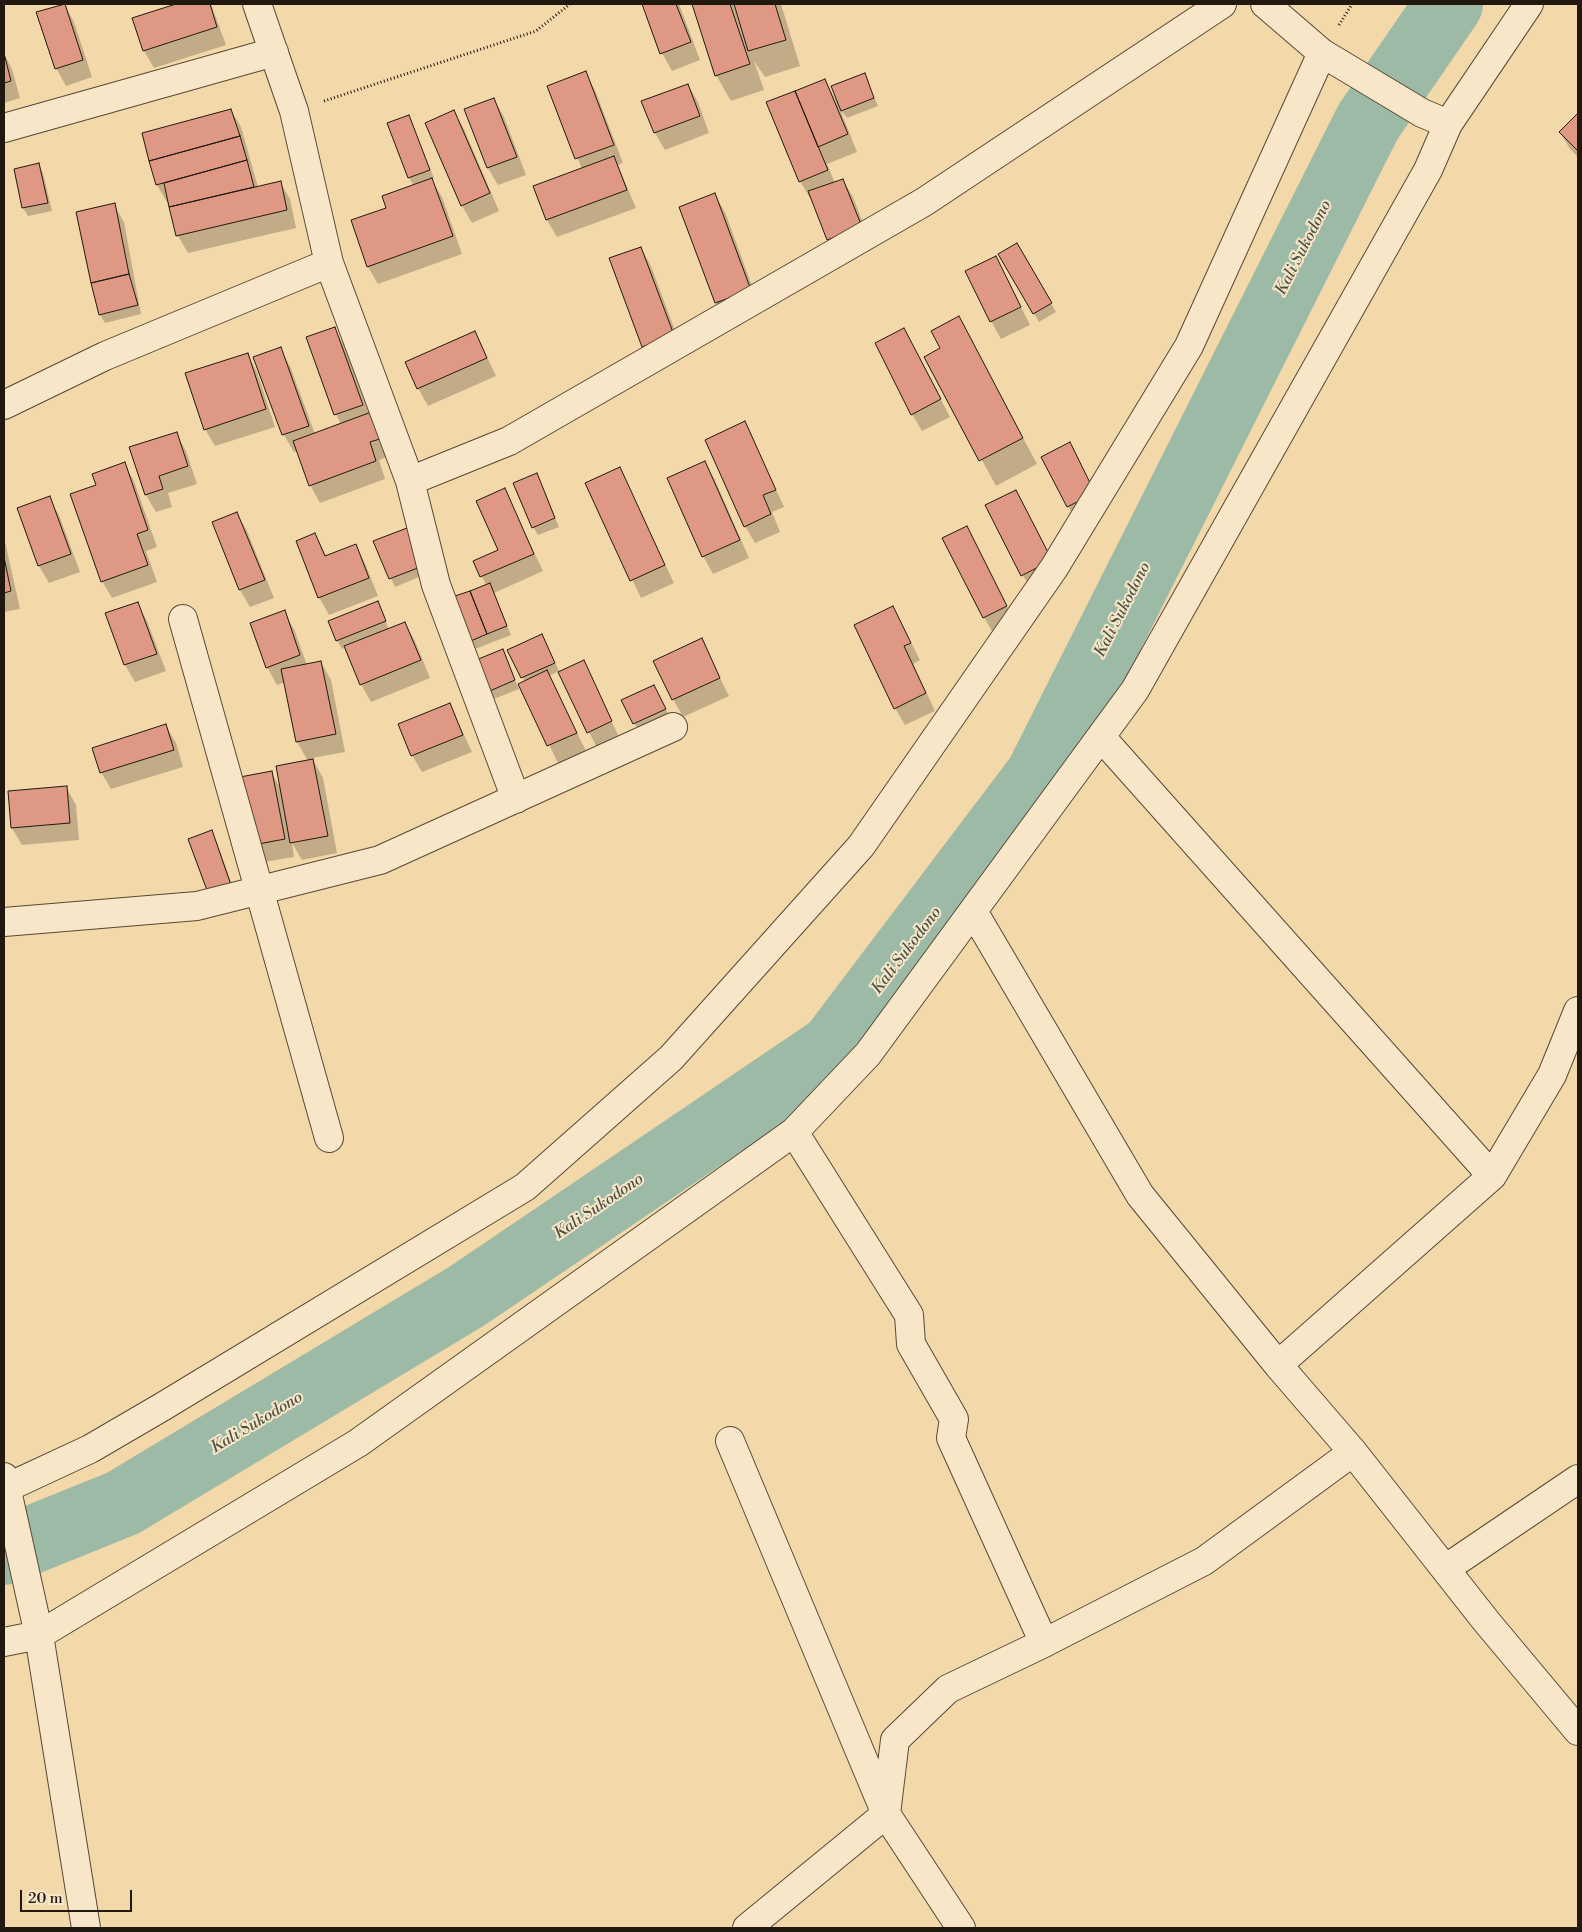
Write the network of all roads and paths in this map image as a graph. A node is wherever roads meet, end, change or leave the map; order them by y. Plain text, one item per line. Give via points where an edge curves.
1 (257, 4) edge
2 (570, 4) edge
3 (1222, 4) edge
4 (1265, 4) edge
5 (1529, 4) edge
6 (274, 52) junction
7 (1329, 57) junction
8 (294, 111) junction
9 (1448, 124) junction
10 (4, 128) edge
11 (329, 264) junction
12 (4, 405) edge
13 (410, 481) junction
14 (183, 619) dead end
15 (674, 727) dead end
16 (1100, 737) junction
17 (516, 799) junction
18 (261, 890) junction
19 (973, 911) junction
20 (4, 922) edge
21 (1578, 1011) edge
22 (794, 1132) junction
23 (329, 1138) dead end
24 (1492, 1176) junction
25 (1278, 1365) junction
26 (730, 1441) dead end
27 (1353, 1452) junction
28 (1578, 1479) edge
29 (5, 1489) edge
30 (1445, 1569) junction
31 (39, 1635) junction
32 (4, 1642) edge
33 (1044, 1643) junction
34 (1578, 1731) edge
35 (886, 1814) junction
36 (86, 1928) edge
37 (747, 1928) edge
38 (961, 1928) edge

1 - 6 street
2 - 8 path via 536,31
3 - 13 street via 924,202 509,441
4 - 7 street
5 - 9 street
6 - 8 street
6 - 10 street
7 - 9 street via 1422,113
7 - 29 street via 1189,346 1054,568 861,846 671,1058 525,1187 162,1408 90,1448
8 - 11 street
9 - 16 street via 1428,170 1135,690
11 - 12 street via 104,356
11 - 13 street
13 - 17 street via 436,585
14 - 18 street
15 - 17 street
16 - 19 street
16 - 24 street
17 - 18 street via 380,860
18 - 20 street via 197,906
18 - 23 street
19 - 22 street via 868,1054
19 - 25 street via 1140,1195
21 - 24 street via 1552,1075
22 - 31 street via 358,1443
22 - 33 street via 909,1315 911,1344 954,1419 951,1438
24 - 25 street
25 - 27 street
26 - 35 street
27 - 30 street
27 - 33 street via 1204,1561
28 - 30 street
29 - 31 street
30 - 34 street
31 - 32 street
31 - 36 street
33 - 35 street via 948,1689 895,1740
35 - 37 street
35 - 38 street

